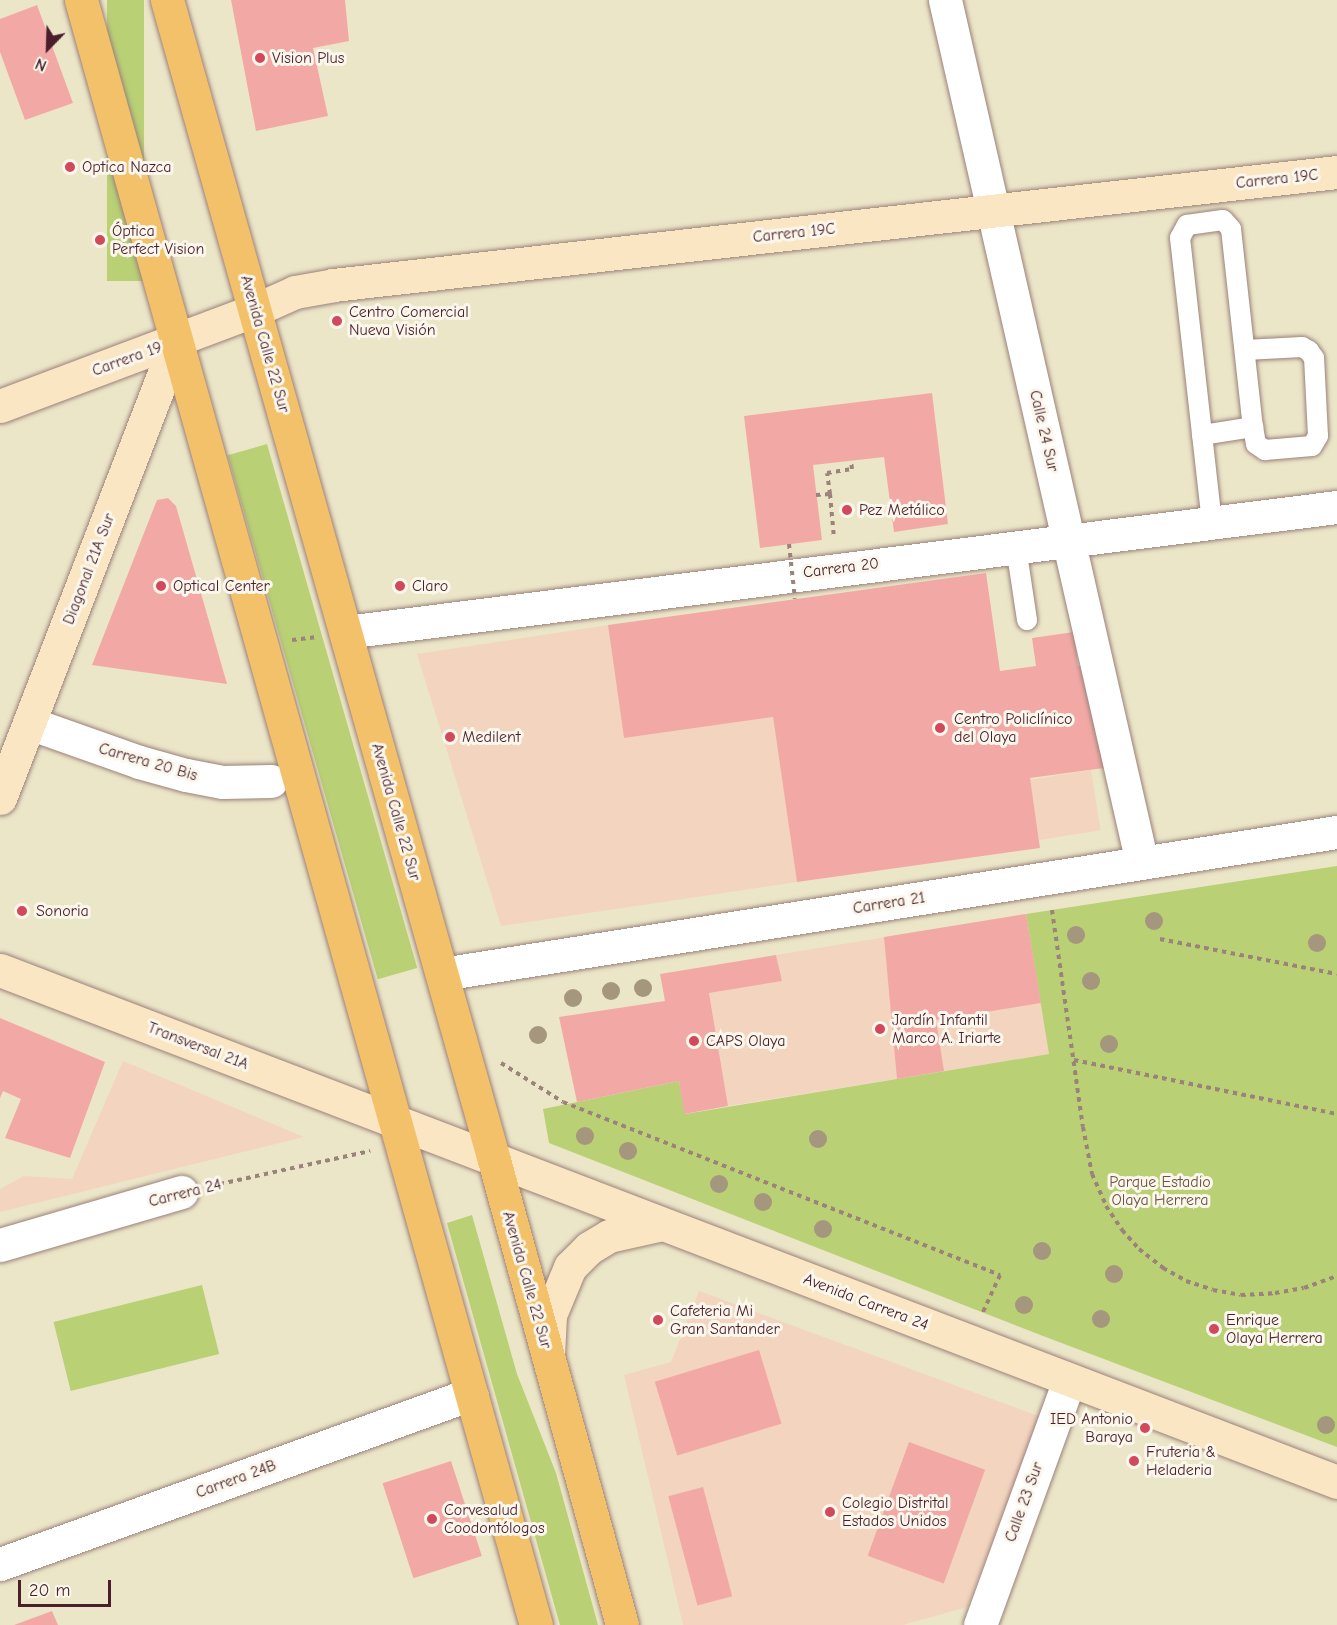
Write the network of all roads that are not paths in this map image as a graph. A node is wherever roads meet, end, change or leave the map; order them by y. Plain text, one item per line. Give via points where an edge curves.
1 (81, 0) edge
2 (167, 0) edge
3 (945, 0) edge
4 (1337, 172) edge
5 (993, 210) junction
6 (255, 310) junction
7 (177, 340) junction
8 (1245, 350) junction
9 (0, 406) edge
10 (1253, 427) junction
11 (1202, 435) junction
12 (1337, 507) edge
13 (1212, 523) junction
14 (1069, 541) junction
15 (1016, 547) junction
16 (1027, 620) dead end
17 (346, 632) junction
18 (29, 723) junction
19 (271, 781) dead end
20 (0, 798) edge
21 (1337, 832) edge
22 (1142, 863) junction
23 (0, 969) edge
24 (442, 974) junction
25 (395, 1123) junction
26 (494, 1160) junction
27 (181, 1192) road end
28 (662, 1224) junction
29 (0, 1245) edge
30 (548, 1355) junction
31 (1069, 1380) junction
32 (471, 1394) junction
33 (1337, 1482) edge
34 (0, 1564) edge
35 (536, 1625) edge
36 (622, 1625) edge
37 (980, 1625) edge

1 - 7 main road
2 - 6 main road, Avenida Calle 22 Sur
3 - 5 street, Calle 24 Sur
4 - 5 main road, Carrera 19C
5 - 6 main road, Carrera 19C via 333,285 295,292
5 - 14 street, Calle 24 Sur
6 - 7 main road, Carrera 19
6 - 17 main road, Avenida Calle 22 Sur
7 - 9 main road, Carrera 19
7 - 18 main road, Diagonal 21A Sur
7 - 25 main road
8 - 10 lane
8 - 10 lane via 1302,347 1314,358 1316,442 1312,446 1265,450 1256,444
8 - 11 lane via 1228,224 1223,220 1187,225 1180,238
10 - 11 lane
11 - 13 lane
12 - 13 street, Carrera 20
13 - 14 street, Carrera 20
14 - 15 street, Carrera 20
14 - 22 street, Calle 24 Sur
15 - 16 lane
15 - 17 street, Carrera 20
17 - 24 main road, Avenida Calle 22 Sur
18 - 19 street, Carrera 20 Bis via 186,775 222,782
18 - 20 main road, Diagonal 21A Sur
21 - 22 street, Carrera 21
22 - 24 street, Carrera 21
23 - 25 main road, Transversal 21A
24 - 26 main road, Avenida Calle 22 Sur
25 - 26 main road, Avenida Carrera 24
25 - 32 main road
26 - 28 main road, Avenida Carrera 24
26 - 30 main road, Avenida Calle 22 Sur
27 - 29 street, Carrera 24
28 - 30 main road via 609,1236 589,1248 570,1267 550,1315
28 - 31 main road, Avenida Carrera 24
30 - 36 main road, Avenida Calle 22 Sur
31 - 33 main road, Avenida Carrera 24
31 - 37 street, Calle 23 Sur
32 - 34 street, Carrera 24B
32 - 35 main road

